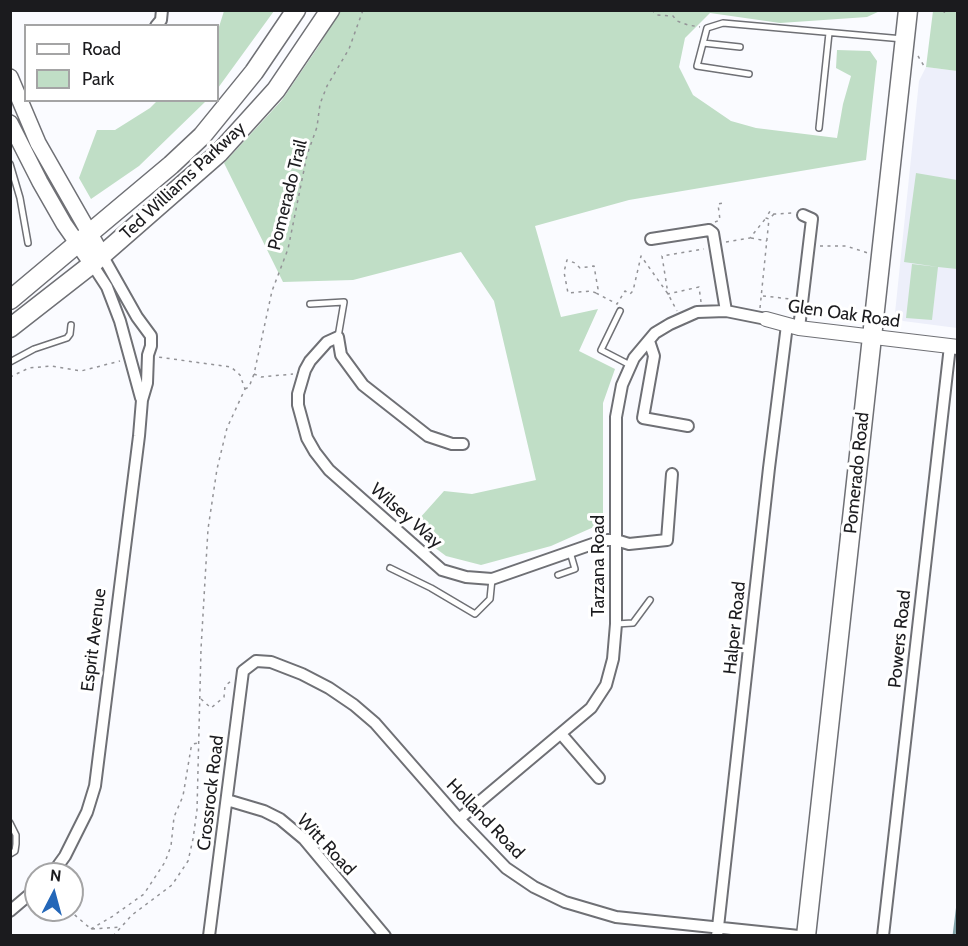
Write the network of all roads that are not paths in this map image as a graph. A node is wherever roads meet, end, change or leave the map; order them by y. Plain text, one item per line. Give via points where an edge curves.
1 (162, 10) edge
2 (296, 10) edge
3 (330, 10) edge
4 (908, 10) edge
5 (158, 24) edge
6 (829, 33) junction
7 (904, 39) junction
8 (704, 43) junction
9 (740, 47) dead end
10 (749, 74) dead end
11 (10, 77) edge
12 (10, 123) edge
13 (819, 128) dead end
14 (10, 164) edge
15 (803, 215) road end
16 (84, 239) junction
17 (651, 239) dead end
18 (28, 243) dead end
19 (97, 260) junction
20 (10, 300) edge
21 (310, 304) dead end
22 (726, 310) junction
23 (620, 311) dead end
24 (762, 318) joint
25 (71, 325) dead end
26 (793, 326) junction
27 (10, 328) edge
28 (338, 337) junction
29 (871, 338) junction
30 (649, 341) junction
31 (956, 345) edge
32 (148, 355) junction
33 (131, 358) junction
34 (10, 362) edge
35 (630, 365) junction
36 (142, 400) junction
37 (688, 426) dead end
38 (463, 444) dead end
39 (672, 474) dead end
40 (616, 540) junction
41 (570, 552) junction
42 (390, 568) dead end
43 (558, 575) dead end
44 (492, 579) junction
45 (650, 600) dead end
46 (616, 624) junction
47 (256, 661) joint
48 (562, 735) junction
49 (599, 778) dead end
50 (227, 800) junction
51 (459, 819) junction
52 (10, 823) edge
53 (10, 854) edge
54 (61, 862) edge
55 (24, 900) edge
56 (10, 912) edge
57 (717, 931) edge
58 (209, 936) edge
59 (385, 936) edge
60 (799, 936) edge
61 (806, 936) edge
62 (884, 936) edge

1 - 5 street
2 - 16 main road, Ted Williams Parkway via 254,72 202,136
3 - 19 main road, Ted Williams Parkway via 276,90 219,153
4 - 7 main road, Pomerado Road
6 - 7 lane
6 - 8 lane via 723,24 707,28
6 - 13 lane
7 - 29 main road, Pomerado Road
8 - 9 lane
8 - 10 lane via 697,66
11 - 16 main road
12 - 16 main road via 40,182
14 - 18 lane
15 - 26 street, Halper Road via 812,219 802,300
16 - 19 main road, Esprit Avenue
16 - 20 main road, Ted Williams Parkway
17 - 22 street via 711,231
19 - 27 main road, Ted Williams Parkway
19 - 32 street, Esprit Avenue via 151,336
19 - 33 street, Esprit Avenue
21 - 28 lane via 344,302
22 - 24 street, Glen Oak Road
22 - 30 street, Tarzana Road via 683,319 655,333
23 - 35 lane via 601,350
24 - 26 street, Glen Oak Road
25 - 34 lane via 67,338 34,348
26 - 29 street, Glen Oak Road
26 - 57 street, Halper Road via 769,468
28 - 38 street via 342,354 363,385 428,435
28 - 44 street, Wilsey Way via 327,342 310,361 298,394 307,438 315,453 329,470 442,570 466,578
29 - 31 street, Glen Oak Road
29 - 61 main road, Pomerado Road
30 - 35 street, Tarzana Road
30 - 37 street via 654,356 643,418
31 - 62 street, Powers Road
32 - 33 street
32 - 36 street, Esprit Avenue
33 - 36 street, Esprit Avenue
35 - 40 street, Tarzana Road via 616,417
36 - 54 street, Esprit Avenue via 95,786 87,812
39 - 40 street, Wilsey Way via 667,540 629,544
40 - 41 street, Wilsey Way via 604,540
40 - 46 street, Tarzana Road
41 - 43 lane via 575,569
41 - 44 street, Wilsey Way
42 - 44 lane via 475,614 490,598
45 - 46 lane via 633,623
46 - 48 street, Tarzana Road via 606,685 591,708
47 - 50 street, Crossrock Road via 243,670
47 - 51 street, Holland Road via 271,662 302,674 354,705 375,723
48 - 49 street
48 - 51 street, Tarzana Road
50 - 58 street, Crossrock Road
50 - 59 street, Witt Road via 280,819 304,840
51 - 57 street, Holland Road via 506,868 565,902 616,917
52 - 53 lane via 16,844
55 - 56 street
57 - 60 street, Holland Road

